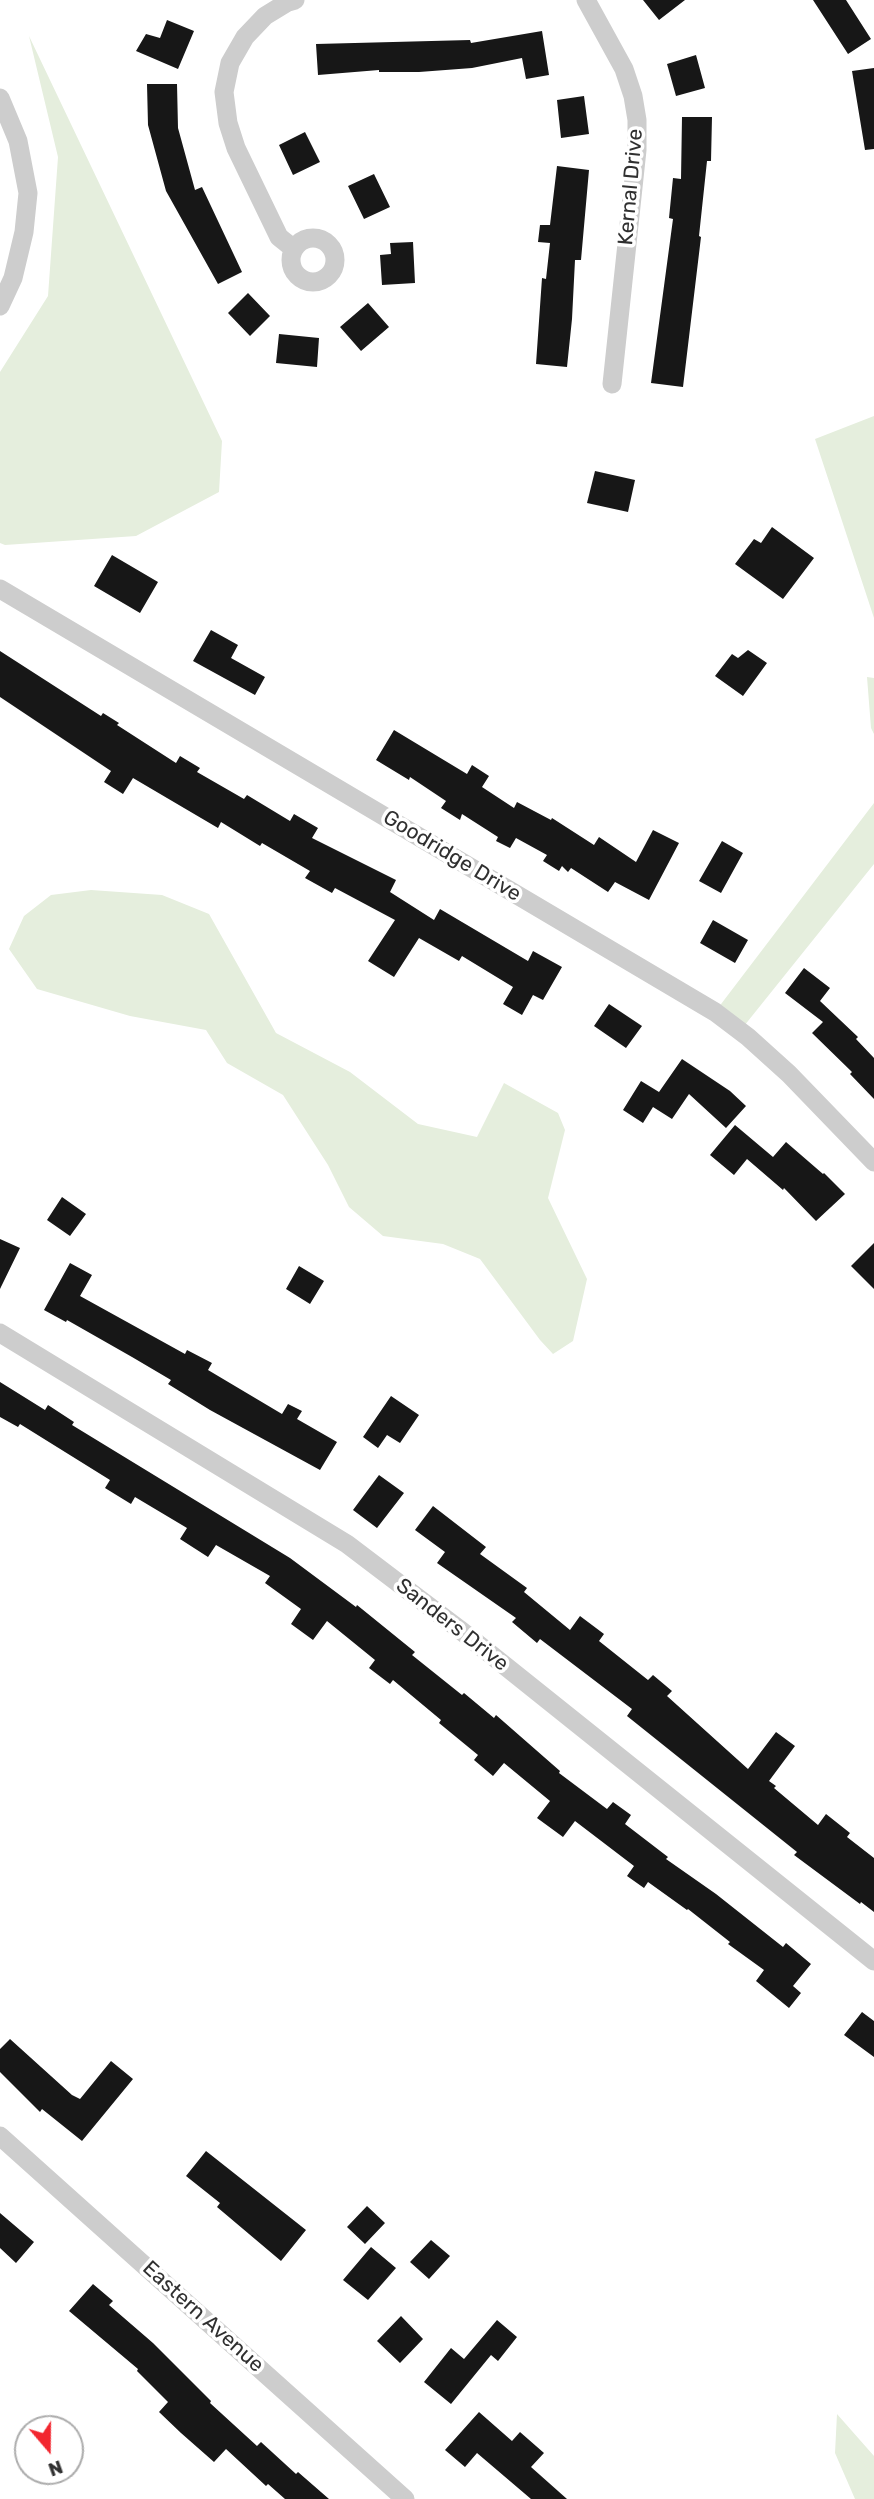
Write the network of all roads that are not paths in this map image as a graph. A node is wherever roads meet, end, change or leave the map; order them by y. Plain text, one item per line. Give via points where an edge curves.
1 (295, 0) edge
2 (586, 0) edge
3 (0, 98) edge
4 (294, 249) dead end
5 (0, 306) edge
6 (612, 384) dead end
7 (0, 589) edge
8 (874, 1162) edge
9 (0, 1333) edge
10 (874, 1961) edge
11 (0, 2136) edge
12 (405, 2499) edge

1 - 4 street via 265,16 245,37 230,63 224,92 236,148 279,237
2 - 6 street, Kernal Drive via 624,69 637,120
3 - 5 street via 18,141 28,193 13,278
7 - 8 street, Goodridge Drive via 715,1012 789,1074
9 - 10 street, Sanders Drive via 347,1545
11 - 12 street, Eastern Avenue

